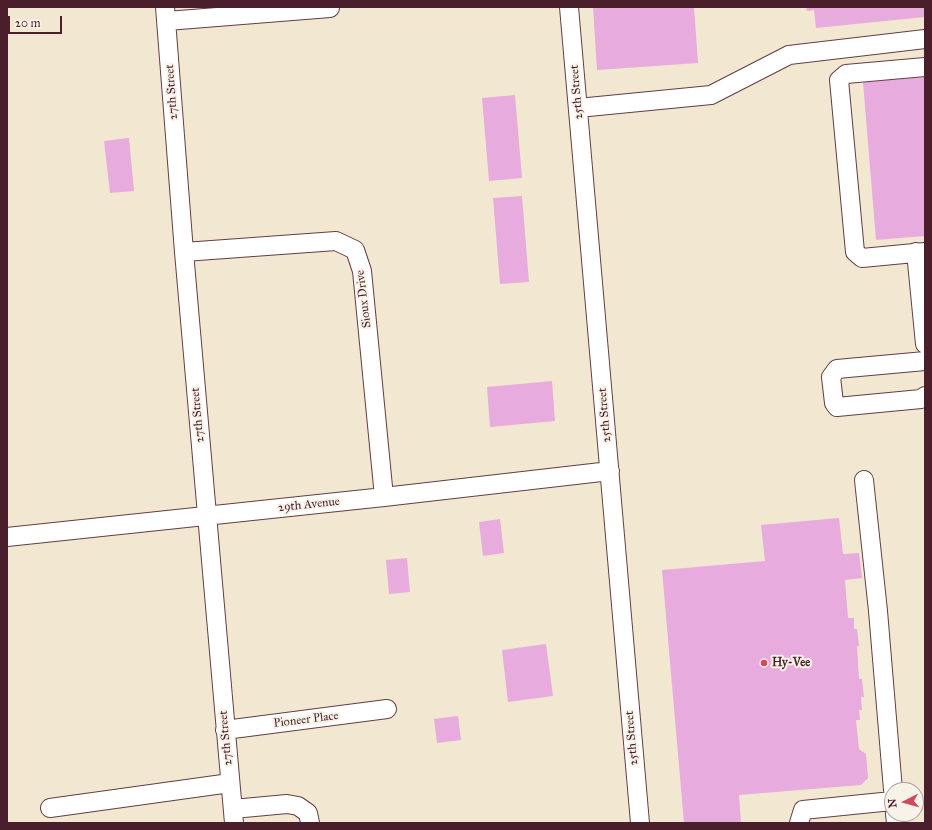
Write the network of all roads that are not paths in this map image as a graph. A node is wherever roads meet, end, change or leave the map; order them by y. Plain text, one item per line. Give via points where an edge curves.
1 (569, 7) edge
2 (330, 8) edge
3 (166, 14) edge
4 (925, 39) edge
5 (925, 67) edge
6 (578, 108) junction
7 (184, 252) junction
8 (921, 252) edge
9 (925, 344) edge
10 (925, 362) edge
11 (925, 396) edge
12 (610, 471) junction
13 (864, 480) dead end
14 (384, 497) junction
15 (207, 516) junction
16 (7, 537) edge
17 (387, 709) dead end
18 (226, 730) junction
19 (892, 782) edge
20 (230, 783) junction
21 (884, 802) edge
22 (50, 808) dead end
23 (233, 816) edge
24 (310, 823) edge
25 (640, 823) edge
26 (799, 823) edge

1 - 6 street, 25th Street
2 - 3 street
3 - 7 street, 27th Street
4 - 6 street via 789,55 711,95
5 - 8 street via 846,74 839,80 855,252 862,258
6 - 12 street, 25th Street
7 - 14 street, Sioux Drive via 336,241 356,250 362,271
7 - 15 street, 27th Street
8 - 9 street
10 - 11 street via 837,369 831,378 834,403 837,407 921,399
12 - 14 street, 29th Avenue
12 - 25 street, 25th Street
13 - 19 street
14 - 15 street, 29th Avenue
15 - 16 street, 29th Avenue
15 - 18 street, 27th Street
17 - 18 street, Pioneer Place
18 - 20 street, 27th Street
20 - 22 street
20 - 23 street, 27th Street
21 - 26 street via 803,810
23 - 24 street via 287,804 298,806 308,814

